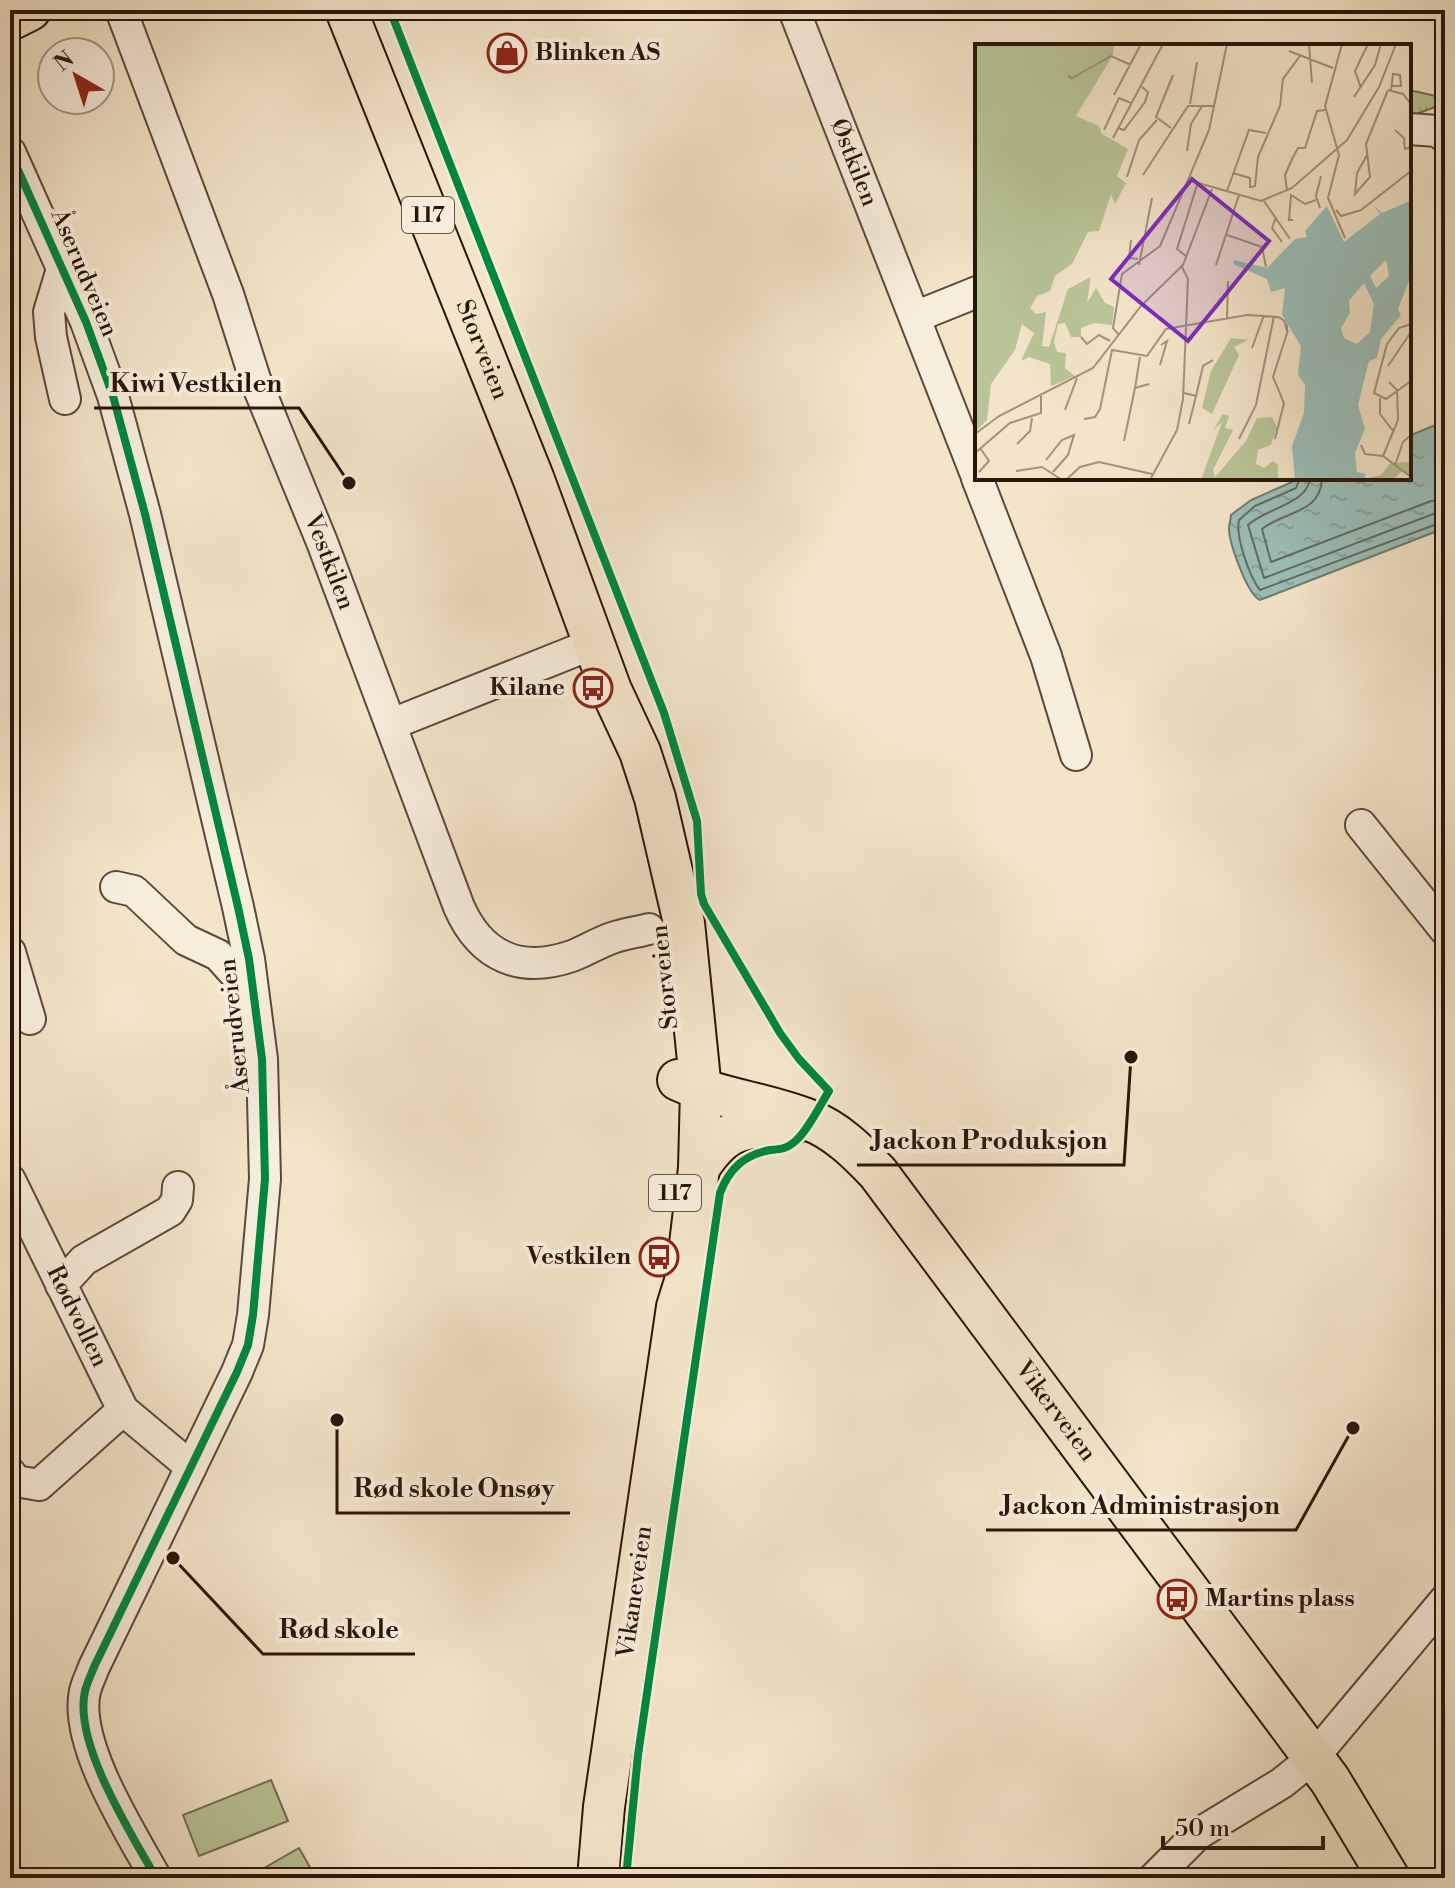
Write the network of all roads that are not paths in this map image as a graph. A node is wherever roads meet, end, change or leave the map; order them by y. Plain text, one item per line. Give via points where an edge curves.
1 (30, 10) edge
2 (121, 10) edge
3 (346, 10) edge
4 (794, 10) edge
5 (10, 20) edge
6 (1411, 129) edge
7 (1445, 137) edge
8 (10, 152) edge
9 (62, 269) junction
10 (975, 293) edge
11 (915, 317) junction
12 (65, 399) dead end
13 (975, 473) edge
14 (978, 480) edge
15 (595, 643) junction
16 (392, 724) junction
17 (1076, 755) dead end
18 (1361, 825) dead end
19 (116, 887) dead end
20 (1444, 928) edge
21 (649, 929) dead end
22 (10, 952) edge
23 (255, 1007) junction
24 (30, 1019) dead end
25 (691, 1078) junction
26 (810, 1120) junction
27 (699, 1168) junction
28 (10, 1180) edge
29 (178, 1187) dead end
30 (61, 1285) junction
31 (677, 1307) junction
32 (123, 1410) junction
33 (191, 1467) junction
34 (10, 1473) edge
35 (1445, 1600) edge
36 (1313, 1758) junction
37 (156, 1878) edge
38 (598, 1878) edge
39 (1154, 1878) edge
40 (1389, 1878) edge

1 - 5 main road
2 - 16 street, Vestkilen via 255,379
3 - 15 main road, Storveien / 117
4 - 11 street, Østkilen
6 - 7 street via 1437,131
8 - 9 street, Åserudveien
9 - 12 street via 49,312
9 - 23 street, Åserudveien via 113,396 145,514 235,893
10 - 11 street
11 - 13 street, Østkilen
14 - 17 street, Østkilen via 1046,656
15 - 16 street
15 - 25 main road, Storveien / 117 via 641,812
16 - 21 street, Vestkilen via 461,912 487,946 505,959 525,964 555,961
18 - 20 street
19 - 23 street via 134,891 186,940 225,960
22 - 24 street
23 - 33 street, Åserudveien via 265,1179 253,1315 237,1372
25 - 26 main road, Vikerveien
25 - 27 main road, Vikaneveien / 117
25 - 31 main road, Vikaneveien / 117 via 676,1118 672,1276
26 - 27 main road, 117 via 733,1132
26 - 36 main road, Vikerveien via 847,1143 878,1173
27 - 31 main road, Vikaneveien / 117 via 686,1278
28 - 30 street, Rødvollen
29 - 30 street via 170,1211 84,1260
30 - 32 street, Rødvollen
31 - 38 main road, Vikaneveien / 117
32 - 33 street, Rødvollen
32 - 34 street via 39,1485 16,1481
33 - 37 street, Åserudveien via 85,1692 88,1733 104,1780
35 - 36 street
36 - 39 street via 1198,1834
36 - 40 main road, Vikerveien

